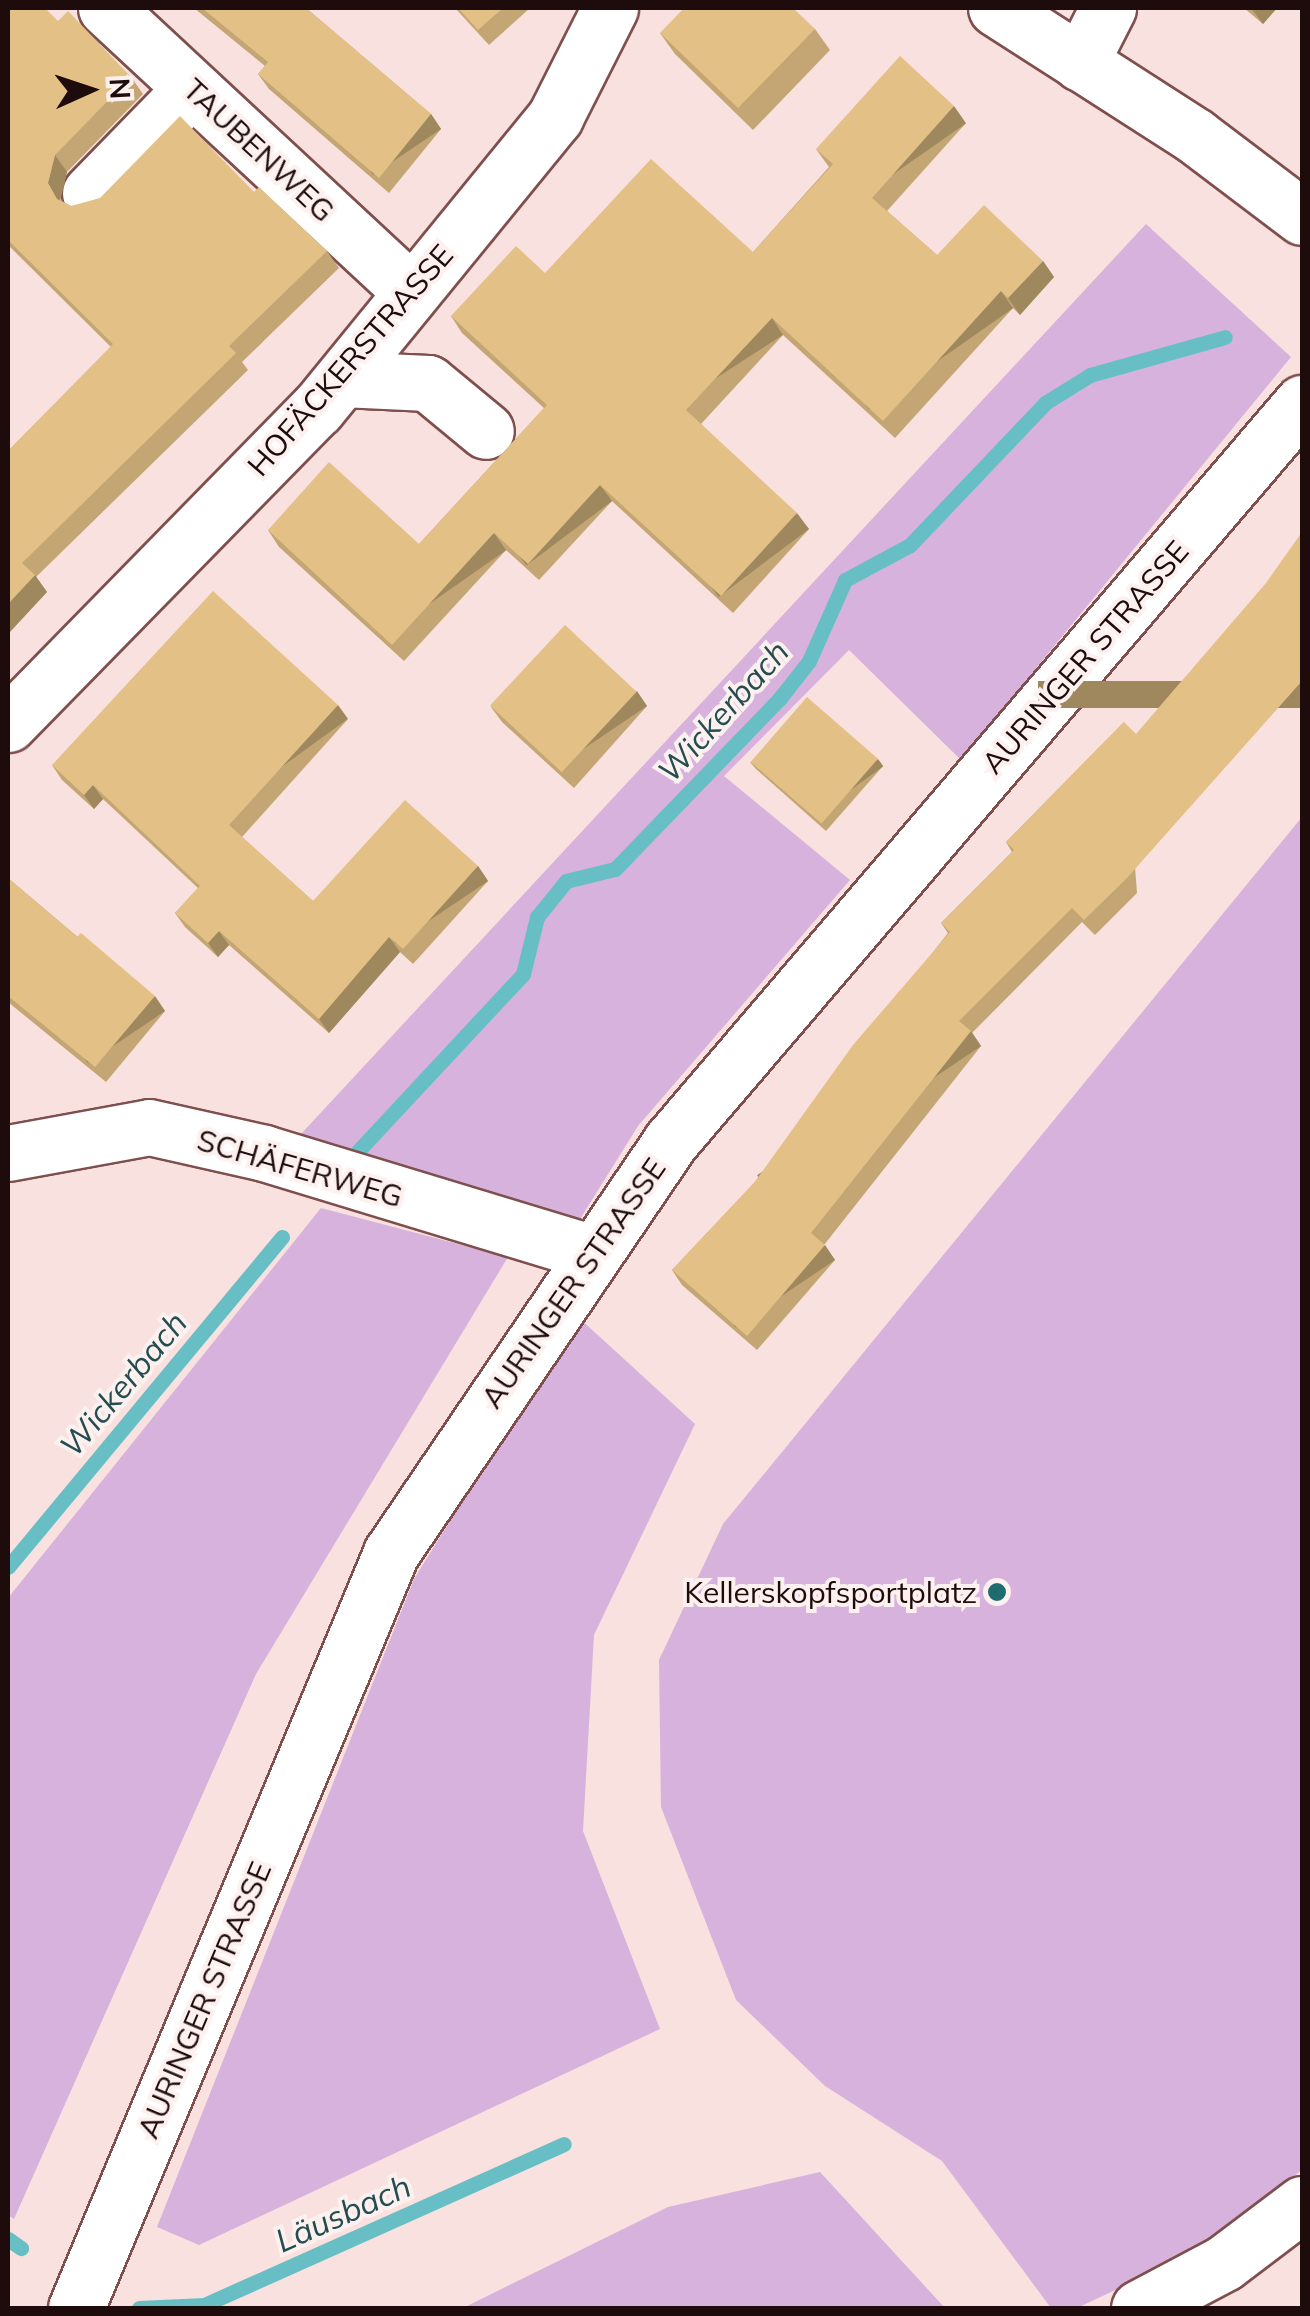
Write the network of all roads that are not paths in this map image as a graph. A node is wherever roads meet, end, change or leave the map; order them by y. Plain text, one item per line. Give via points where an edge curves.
1 (106, 8) edge
2 (610, 8) edge
3 (996, 8) edge
4 (1108, 8) edge
5 (1080, 62) junction
6 (192, 88) junction
7 (90, 192) dead end
8 (1302, 216) edge
9 (412, 292) junction
10 (342, 379) junction
11 (1302, 403) edge
12 (486, 431) dead end
13 (8, 724) edge
14 (8, 1153) edge
15 (589, 1252) junction
16 (1302, 2204) edge
17 (76, 2308) edge
18 (1139, 2308) edge

1 - 6 street, TAUBENWEG
2 - 9 street, HOFÄCKERSTRASSE via 554,117
3 - 5 street
4 - 5 street
5 - 8 street
6 - 7 street
6 - 9 street, TAUBENWEG
9 - 10 street, HOFÄCKERSTRASSE
10 - 12 street via 428,383
10 - 13 street, HOFÄCKERSTRASSE
11 - 15 street, AURINGER STRASSE via 671,1140
14 - 15 street, SCHÄFERWEG via 149,1127 264,1154
15 - 17 street, AURINGER STRASSE via 391,1553
16 - 18 street via 1224,2263

